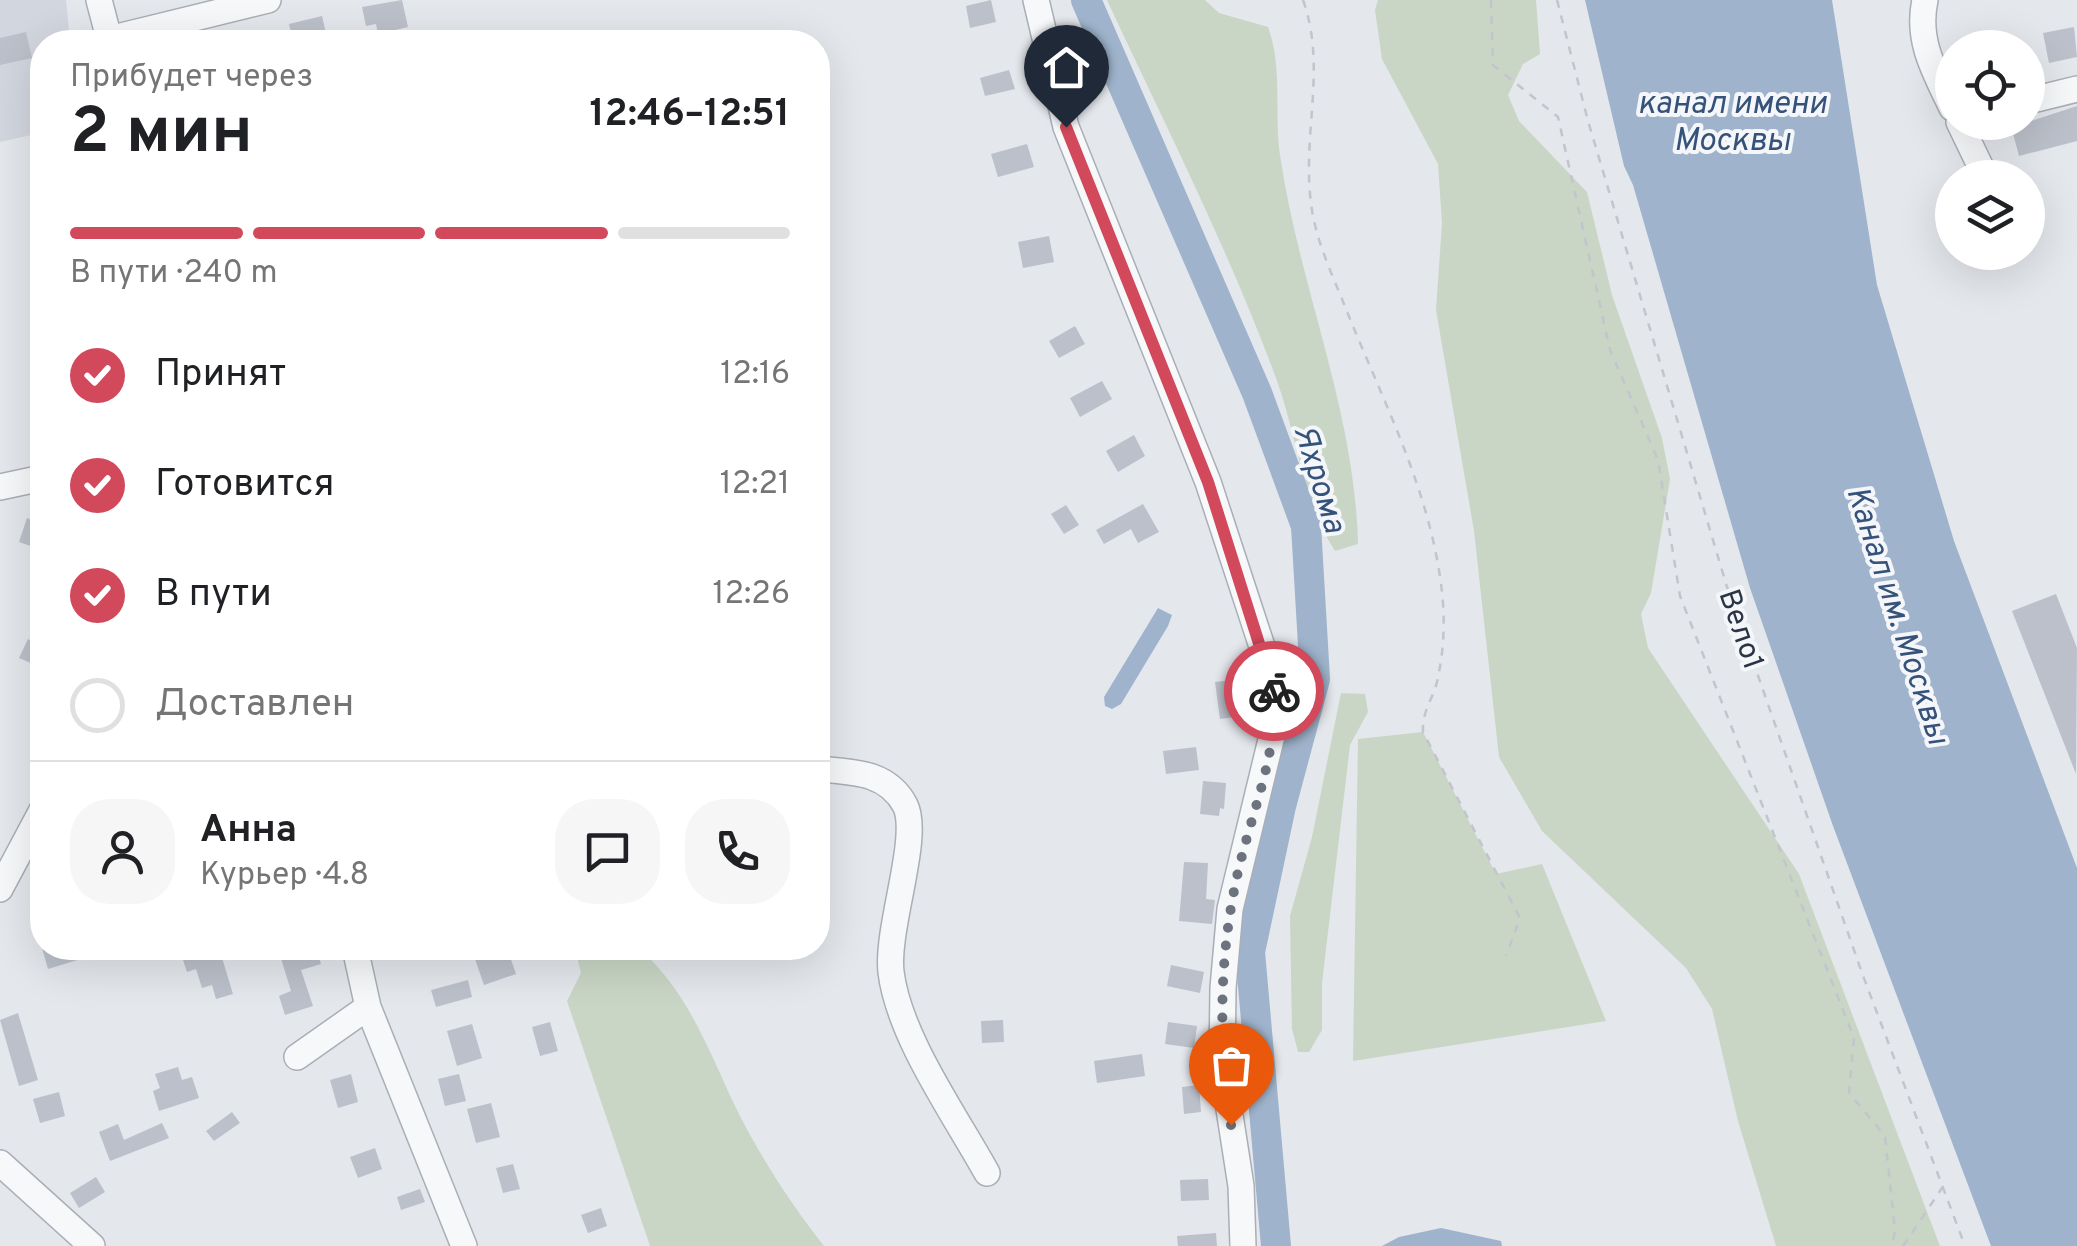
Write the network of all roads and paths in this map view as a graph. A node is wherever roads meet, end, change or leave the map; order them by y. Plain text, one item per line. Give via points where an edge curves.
1 (99, 0) edge
2 (268, 0) edge
3 (1036, 0) edge
4 (1303, 0) edge
5 (1491, 0) edge
6 (1557, 0) edge
7 (1926, 0) edge
8 (106, 30) edge
9 (152, 30) edge
10 (1935, 72) edge
11 (2077, 90) edge
12 (2045, 97) edge
13 (30, 481) edge
14 (0, 487) edge
15 (830, 770) edge
16 (30, 833) edge
17 (0, 889) edge
18 (1506, 956) dead end
19 (358, 960) edge
20 (368, 1008) junction
21 (297, 1057) dead end
22 (0, 1163) edge
23 (987, 1173) dead end
24 (1944, 1185) junction
25 (92, 1246) edge
26 (464, 1246) edge
27 (1243, 1246) edge
28 (1892, 1246) edge
29 (1903, 1246) edge
30 (1965, 1246) edge

1 - 8 street
2 - 9 street
3 - 27 street via 1066,127 1208,482 1273,680 1276,719 1230,910 1223,988 1222,1064
4 - 18 path via 1318,62 1307,138 1311,206 1436,552 1446,622 1436,686 1422,712 1423,732 1520,918
5 - 28 path via 1493,65 1558,117 1610,350 1658,460 1680,596 1854,1038 1849,1093 1885,1136
6 - 24 path, Вело1 via 1727,587
7 - 10 street via 1924,48
11 - 12 street
13 - 14 street
15 - 23 street via 880,780 909,815 890,944 894,992
16 - 17 street
19 - 20 street
20 - 21 street
20 - 26 street
22 - 25 street
24 - 29 path
24 - 30 path, Вело1

